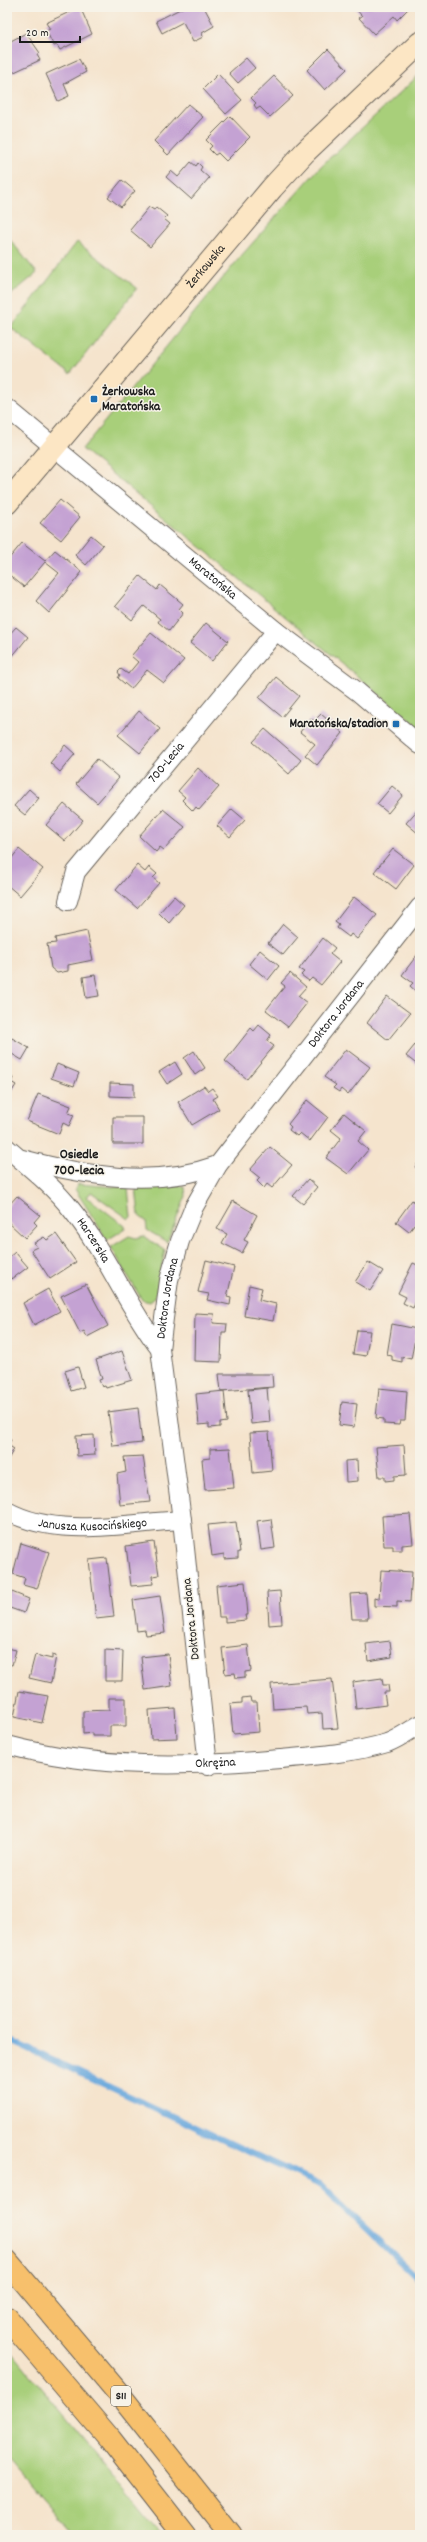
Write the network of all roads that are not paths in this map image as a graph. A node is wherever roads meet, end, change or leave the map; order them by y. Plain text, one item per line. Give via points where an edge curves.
1 (420, 43) edge
2 (7, 408) edge
3 (54, 447) junction
4 (7, 503) edge
5 (276, 631) junction
6 (420, 745) edge
7 (68, 901) dead end
8 (420, 907) edge
9 (13, 1153) edge
10 (218, 1165) junction
11 (160, 1349) junction
12 (7, 1511) edge
13 (182, 1520) junction
14 (420, 1724) edge
15 (7, 1746) edge
16 (208, 1766) junction
17 (7, 2261) edge
18 (7, 2318) edge
19 (185, 2535) edge
20 (231, 2535) edge

1 - 3 street, Żerkowska via 305,152 272,188
2 - 3 street, Maratońska
3 - 4 street, Żerkowska
3 - 5 street, Maratońska
5 - 6 street, Maratońska via 358,692
5 - 7 street, 700-Lecia via 76,872
8 - 10 street, Doktora Jordana
9 - 10 street via 92,1175 121,1177 175,1175
9 - 11 street, Harcerska via 72,1209
10 - 11 street, Doktora Jordana via 197,1201 180,1241 168,1287
11 - 13 street, Doktora Jordana
12 - 13 street, Janusza Kusocińskiego via 18,1517 54,1527
13 - 16 street, Doktora Jordana
14 - 16 street, Okrężna via 389,1742 364,1749
15 - 16 street, Okrężna via 95,1762
17 - 20 highway, S11 via 120,2395
18 - 19 highway via 110,2438

